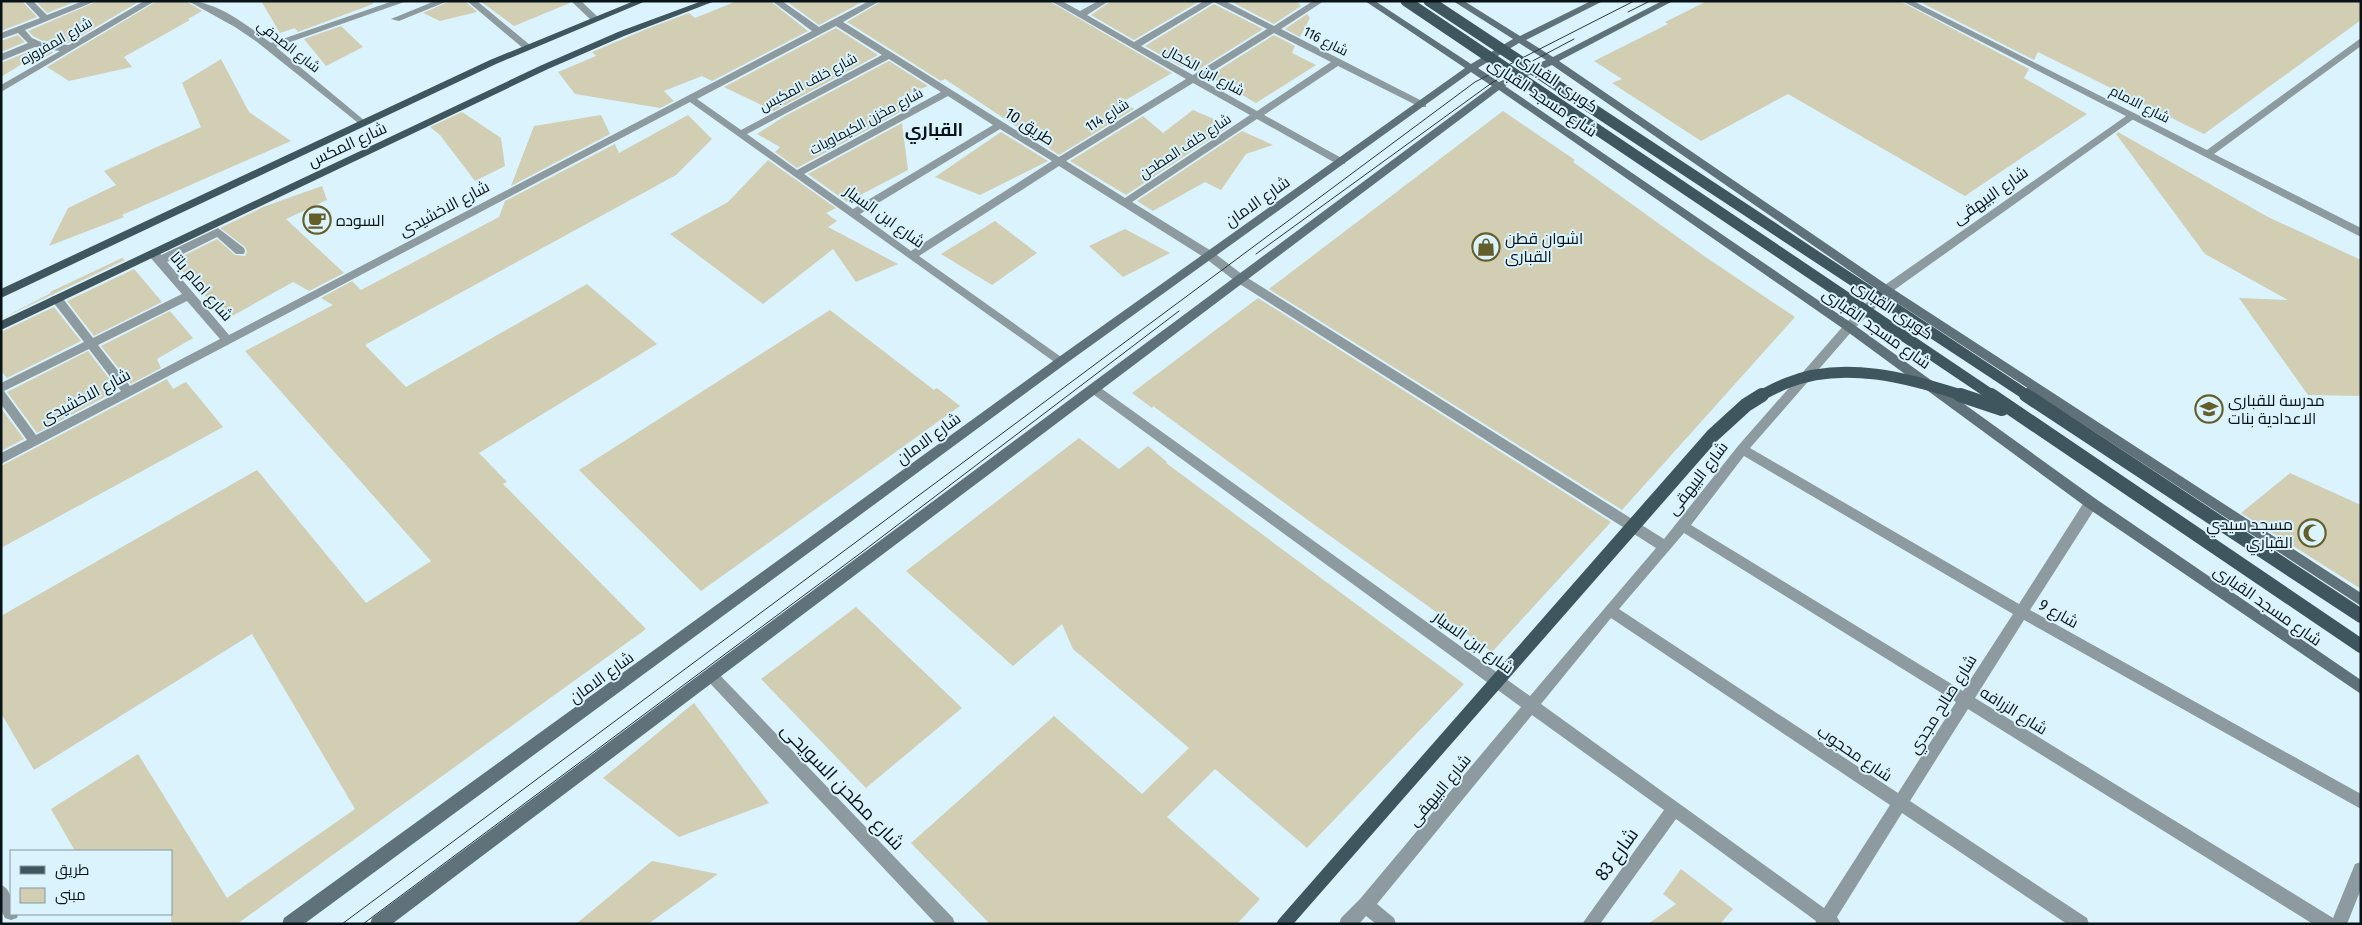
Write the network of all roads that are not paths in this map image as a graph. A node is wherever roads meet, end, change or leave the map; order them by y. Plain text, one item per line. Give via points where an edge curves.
1 (28, 1) edge
2 (92, 1) edge
3 (151, 1) edge
4 (192, 1) edge
5 (404, 1) edge
6 (444, 1) edge
7 (471, 1) edge
8 (575, 1) edge
9 (642, 1) edge
10 (711, 1) edge
11 (776, 1) edge
12 (876, 1) edge
13 (1055, 1) edge
14 (1105, 1) edge
15 (1211, 1) edge
16 (1218, 1) edge
17 (1320, 1) edge
18 (1369, 1) edge
19 (1406, 1) edge
20 (1429, 1) edge
21 (1457, 1) edge
22 (1600, 1) edge
23 (1669, 1) edge
24 (1906, 1) edge
25 (1080, 15) junction
26 (46, 18) junction
27 (396, 19) dead end
28 (595, 19) junction
29 (836, 22) junction
30 (20, 28) junction
31 (1273, 30) junction
32 (818, 31) junction
33 (1, 36) edge
34 (1518, 40) junction
35 (2361, 41) edge
36 (34, 44) junction
37 (270, 46) junction
38 (1134, 46) junction
39 (527, 47) junction
40 (70, 48) junction
41 (889, 55) junction
42 (1, 58) edge
43 (1552, 61) junction
44 (1337, 62) junction
45 (1471, 68) junction
46 (1191, 79) junction
47 (1498, 86) junction
48 (1, 89) edge
49 (948, 92) junction
50 (690, 98) junction
51 (1422, 105) junction
52 (1256, 115) junction
53 (2132, 116) junction
54 (362, 123) junction
55 (1000, 125) junction
56 (740, 134) junction
57 (2208, 154) junction
58 (1058, 162) junction
59 (1341, 162) junction
60 (797, 174) junction
61 (1124, 203) junction
62 (852, 214) junction
63 (2361, 233) edge
64 (240, 251) dead end
65 (1209, 255) junction
66 (911, 256) junction
67 (156, 257) junction
68 (1239, 278) junction
69 (1886, 290) junction
70 (1, 294) edge
71 (189, 295) junction
72 (57, 299) junction
73 (1, 326) edge
74 (1849, 327) junction
75 (227, 340) junction
76 (91, 344) junction
77 (1060, 362) junction
78 (1, 388) edge
79 (1094, 389) junction
80 (128, 392) junction
81 (1, 396) edge
82 (2018, 415) junction
83 (34, 441) junction
84 (1742, 449) junction
85 (1, 459) edge
86 (2091, 503) junction
87 (1683, 526) junction
88 (1664, 546) junction
89 (2361, 600) edge
90 (1610, 610) junction
91 (2022, 612) junction
92 (2361, 616) edge
93 (2361, 646) edge
94 (711, 675) junction
95 (2361, 688) edge
96 (1965, 700) junction
97 (1532, 706) junction
98 (2361, 802) edge
99 (1900, 804) junction
100 (1674, 809) junction
101 (2361, 869) edge
102 (1, 893) edge
103 (1366, 904) junction
104 (10, 909) edge
105 (1827, 922) edge
106 (290, 924) edge
107 (378, 924) edge
108 (947, 924) edge
109 (1284, 924) edge
110 (1347, 924) edge
111 (1388, 924) edge
112 (1590, 924) edge
113 (2080, 924) edge
114 (2328, 924) edge
115 (2339, 924) edge

1 - 26 street
2 - 26 street
3 - 40 street, شارع المفروزه
4 - 37 street, شارع الصدفي via 217,11
5 - 37 street
6 - 27 street
7 - 39 street
8 - 28 street
9 - 28 main road, شارع المكس
10 - 67 main road, شارع المكس via 621,34 545,67
11 - 32 street
12 - 29 street, شارع الاخشيدى
13 - 25 street, شارع ابن الكحال
14 - 25 street
15 - 38 street
16 - 31 street, شارع 116
17 - 31 street, شارع 114
18 - 45 street, شارع مسجد القبارى
19 - 82 main road, كوبرى القبارى, bridge via 1749,230
20 - 92 main road, كوبرى القبارى, bridge
21 - 34 street, شارع مسجد القبارى
22 - 34 street, شارع الامان
23 - 43 street
24 - 53 street, شارع الامام
25 - 38 street, شارع ابن الكحال
26 - 30 street
28 - 39 main road, شارع المكس
29 - 32 street, شارع الاخشيدى
29 - 41 street, طريق 10
30 - 33 street
30 - 36 street via 24,37
31 - 44 street, شارع 116
31 - 46 street, شارع 114
32 - 50 street, شارع الاخشيدى
34 - 43 street, شارع مسجد القبارى
34 - 45 street, شارع الامان
35 - 57 street
36 - 40 street
36 - 42 street
37 - 54 street, شارع الصدفي
38 - 46 street, شارع ابن الكحال
39 - 54 main road, شارع المكس
40 - 48 street, شارع المفروزه
41 - 49 street, طريق 10
41 - 56 street, شارع خلف المكبس
43 - 47 street
43 - 69 street, شارع مسجد القبارى
44 - 51 street, شارع 116
44 - 52 street, شارع خلف المطحن
45 - 47 street, شارع مسجد القبارى
45 - 51 street, شارع الامان
46 - 52 street, شارع ابن الكحال
46 - 58 street, شارع 114
47 - 68 street
47 - 74 street, شارع مسجد القبارى
49 - 55 street, طريق 10
49 - 60 street, شارع مخزن الكيماويات
50 - 56 street, شارع ابن السيار
50 - 75 street, شارع الاخشيدى
51 - 59 street, شارع الامان
52 - 59 street, شارع ابن الكحال
52 - 61 street, شارع خلف المطحن
53 - 57 street, شارع الامام
53 - 69 street, شارع البيهقى
54 - 70 main road, شارع المكس
55 - 58 street, طريق 10
55 - 62 street
56 - 60 street, شارع ابن السيار
57 - 63 street, شارع الامام
58 - 61 street, طريق 10
58 - 66 street, شارع 114
59 - 65 street, شارع الامان
60 - 62 street, شارع ابن السيار
61 - 65 street, طريق 10
62 - 66 street, شارع ابن السيار
64 - 67 street via 218,232
65 - 68 street, طريق 10
65 - 77 street, شارع الامان
66 - 77 street, شارع ابن السيار
67 - 71 street, شارع امام باتا
67 - 72 main road, شارع المكس
68 - 79 street
68 - 88 street, طريق 10
69 - 74 street, شارع البيهقى
69 - 89 street, شارع مسجد القبارى
71 - 75 street, شارع امام باتا
71 - 76 street
72 - 73 main road, شارع المكس
72 - 76 street
74 - 84 street, شارع البيهقى
74 - 86 street, شارع مسجد القبارى
75 - 80 street, شارع الاخشيدى
76 - 78 street
76 - 80 street
77 - 106 street, شارع الامان
79 - 94 street
79 - 97 street, شارع ابن السيار
80 - 83 street, شارع الاخشيدى
81 - 83 street
82 - 93 main road, كوبرى القبارى, bridge
82 - 109 main road, bridge via 1908,379 1859,373 1822,375 1788,383 1758,396 1712,436
83 - 85 street, شارع الاخشيدى
84 - 87 street, شارع البيهقى
84 - 91 street, شارع 9
86 - 91 street, شارع صالح مجدي
86 - 95 street, شارع مسجد القبارى
87 - 88 street, شارع البيهقى
87 - 96 street, شارع الزرافه
88 - 90 street, شارع البيهقى
90 - 97 street, شارع البيهقى
90 - 99 street, شارع محجوب
91 - 96 street, شارع صالح مجدي
91 - 98 street, شارع 9
94 - 107 street
94 - 108 street, شارع مطحن السويحى
96 - 99 street, شارع صالح مجدي
96 - 114 street, شارع الزرافه
97 - 100 street, شارع ابن السيار
97 - 103 street, شارع البيهقى
99 - 105 street, شارع صالح مجدي
99 - 113 street, شارع محجوب
100 - 105 street, شارع ابن السيار
100 - 112 street, شارع 83
101 - 115 street
102 - 104 street
103 - 110 street, شارع البيهقى
103 - 111 street

